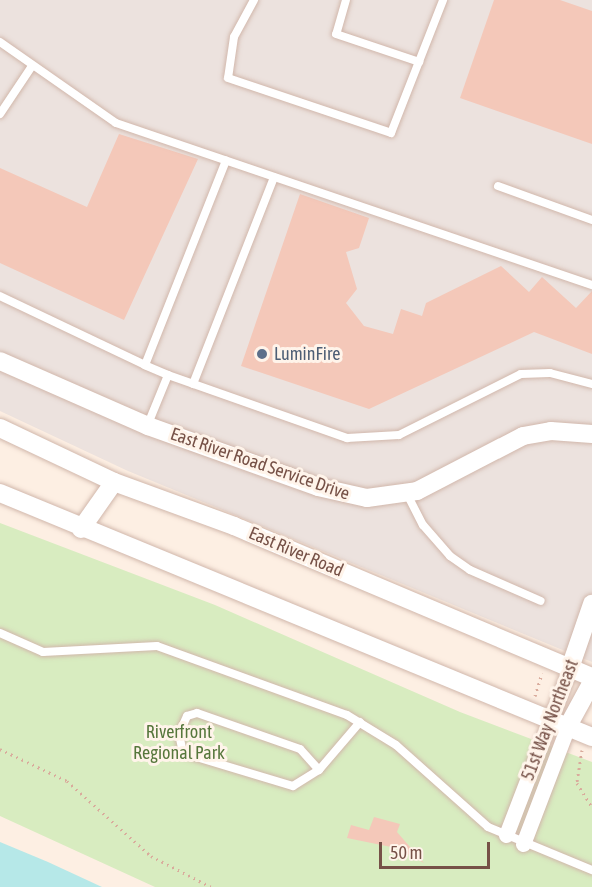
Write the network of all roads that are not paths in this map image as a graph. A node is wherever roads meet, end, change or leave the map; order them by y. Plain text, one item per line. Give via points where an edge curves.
1 (254, 0) edge
2 (346, 0) edge
3 (443, 0) edge
4 (0, 42) edge
5 (419, 62) junction
6 (32, 66) junction
7 (0, 114) edge
8 (226, 160) junction
9 (274, 177) junction
10 (498, 186) dead end
11 (592, 220) edge
12 (592, 285) edge
13 (0, 296) edge
14 (0, 361) edge
15 (145, 365) junction
16 (168, 375) junction
17 (193, 384) junction
18 (592, 384) edge
19 (148, 426) junction
20 (0, 428) edge
21 (592, 434) edge
22 (114, 482) junction
23 (0, 493) edge
24 (407, 494) junction
25 (81, 529) junction
26 (541, 601) dead end
27 (592, 604) edge
28 (0, 633) edge
29 (570, 668) junction
30 (592, 677) edge
31 (592, 682) edge
32 (549, 719) junction
33 (360, 722) junction
34 (568, 726) junction
35 (587, 742) edge
36 (320, 770) junction
37 (506, 835) junction
38 (524, 844) junction
39 (592, 870) edge

1 - 5 lane via 234,37 228,78 391,134
2 - 5 lane via 336,34
3 - 5 lane
4 - 6 lane
6 - 7 lane
6 - 8 lane via 95,113
8 - 9 lane
8 - 15 lane
9 - 12 lane
9 - 17 lane
10 - 11 lane
13 - 15 lane
14 - 19 street, East River Road Service Drive
15 - 16 lane
16 - 17 lane
16 - 19 lane
17 - 18 lane via 347,438 399,435 521,374 550,373
19 - 24 street, East River Road Service Drive via 345,495
20 - 22 street, East River Road
21 - 24 street, East River Road Service Drive via 551,430 523,435
22 - 25 street
22 - 29 street, East River Road via 234,526
23 - 25 street
24 - 26 lane via 423,525 450,556 470,570
25 - 32 street
27 - 29 street, 51st Way Northeast
28 - 33 lane via 43,652 156,646
29 - 30 street, East River Road
29 - 32 street, 51st Way Northeast
31 - 34 street, 51st Way Northeast
32 - 34 street
32 - 37 street, 51st Way Northeast
33 - 36 lane
33 - 37 lane via 396,745 465,812
34 - 35 street
34 - 38 street, 51st Way Northeast
36 - 36 lane via 300,749 196,713 187,716 179,734 183,753 293,786
37 - 38 lane
38 - 39 lane

